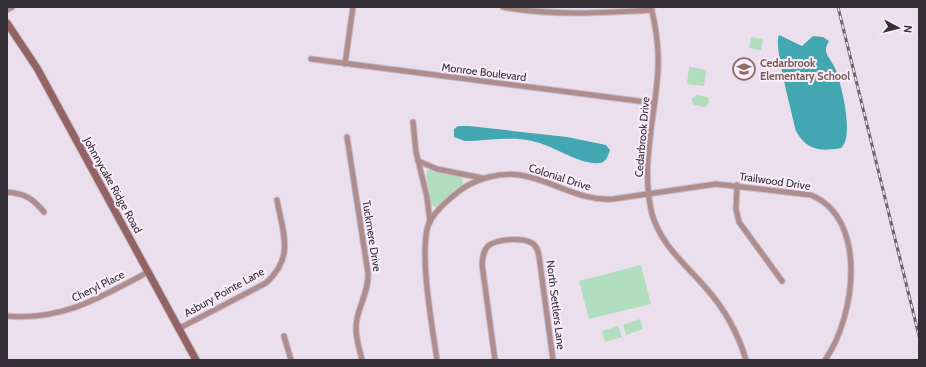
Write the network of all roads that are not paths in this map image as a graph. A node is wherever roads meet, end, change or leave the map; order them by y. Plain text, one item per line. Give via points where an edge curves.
1 (12, 7) edge
2 (353, 7) edge
3 (503, 7) edge
4 (652, 8) edge
5 (7, 10) edge
6 (7, 23) edge
7 (311, 59) dead end
8 (345, 64) junction
9 (654, 103) junction
10 (414, 122) dead end
11 (347, 137) dead end
12 (418, 161) junction
13 (483, 179) junction
14 (737, 185) junction
15 (7, 192) edge
16 (648, 194) junction
17 (276, 200) dead end
18 (44, 212) dead end
19 (430, 222) junction
20 (148, 272) junction
21 (782, 281) dead end
22 (7, 316) edge
23 (178, 329) junction
24 (284, 336) dead end
25 (196, 360) edge
26 (291, 360) edge
27 (362, 360) edge
28 (436, 360) edge
29 (495, 360) edge
30 (553, 360) edge
31 (746, 360) edge
32 (825, 360) edge

1 - 5 street
2 - 8 street
3 - 4 street via 580,12
4 - 9 street, Cedarbrook Drive via 658,68
6 - 20 main road, Johnnycake Ridge Road via 37,68
7 - 8 street, Monroe Boulevard
8 - 9 street, Monroe Boulevard
9 - 16 street, Cedarbrook Drive via 646,169
10 - 12 street
11 - 27 street, Tuckmere Drive via 368,273 367,290 356,326
12 - 13 street via 443,170
12 - 19 street
13 - 16 street, Colonial Drive via 503,174 529,176 578,195 596,199
13 - 19 street, Colonial Drive via 470,184 453,196
14 - 16 street, Trailwood Drive via 716,184
14 - 21 street via 736,209 739,222
14 - 32 street, Trailwood Drive via 811,195 822,199 836,213 846,238 851,280 842,327 832,351
15 - 18 street via 32,199
16 - 31 street, Cedarbrook Drive via 653,216 664,240 688,270 705,286 726,315
17 - 23 street, Asbury Pointe Lane via 285,252 277,272 266,283
19 - 28 street via 425,268
20 - 22 street, Cheryl Place via 92,302 71,310 33,317
20 - 23 main road, Johnnycake Ridge Road
23 - 25 main road, Johnnycake Ridge Road
24 - 26 street
29 - 30 street, North Settlers Lane via 482,266 483,253 493,243 520,240 533,243 537,248

